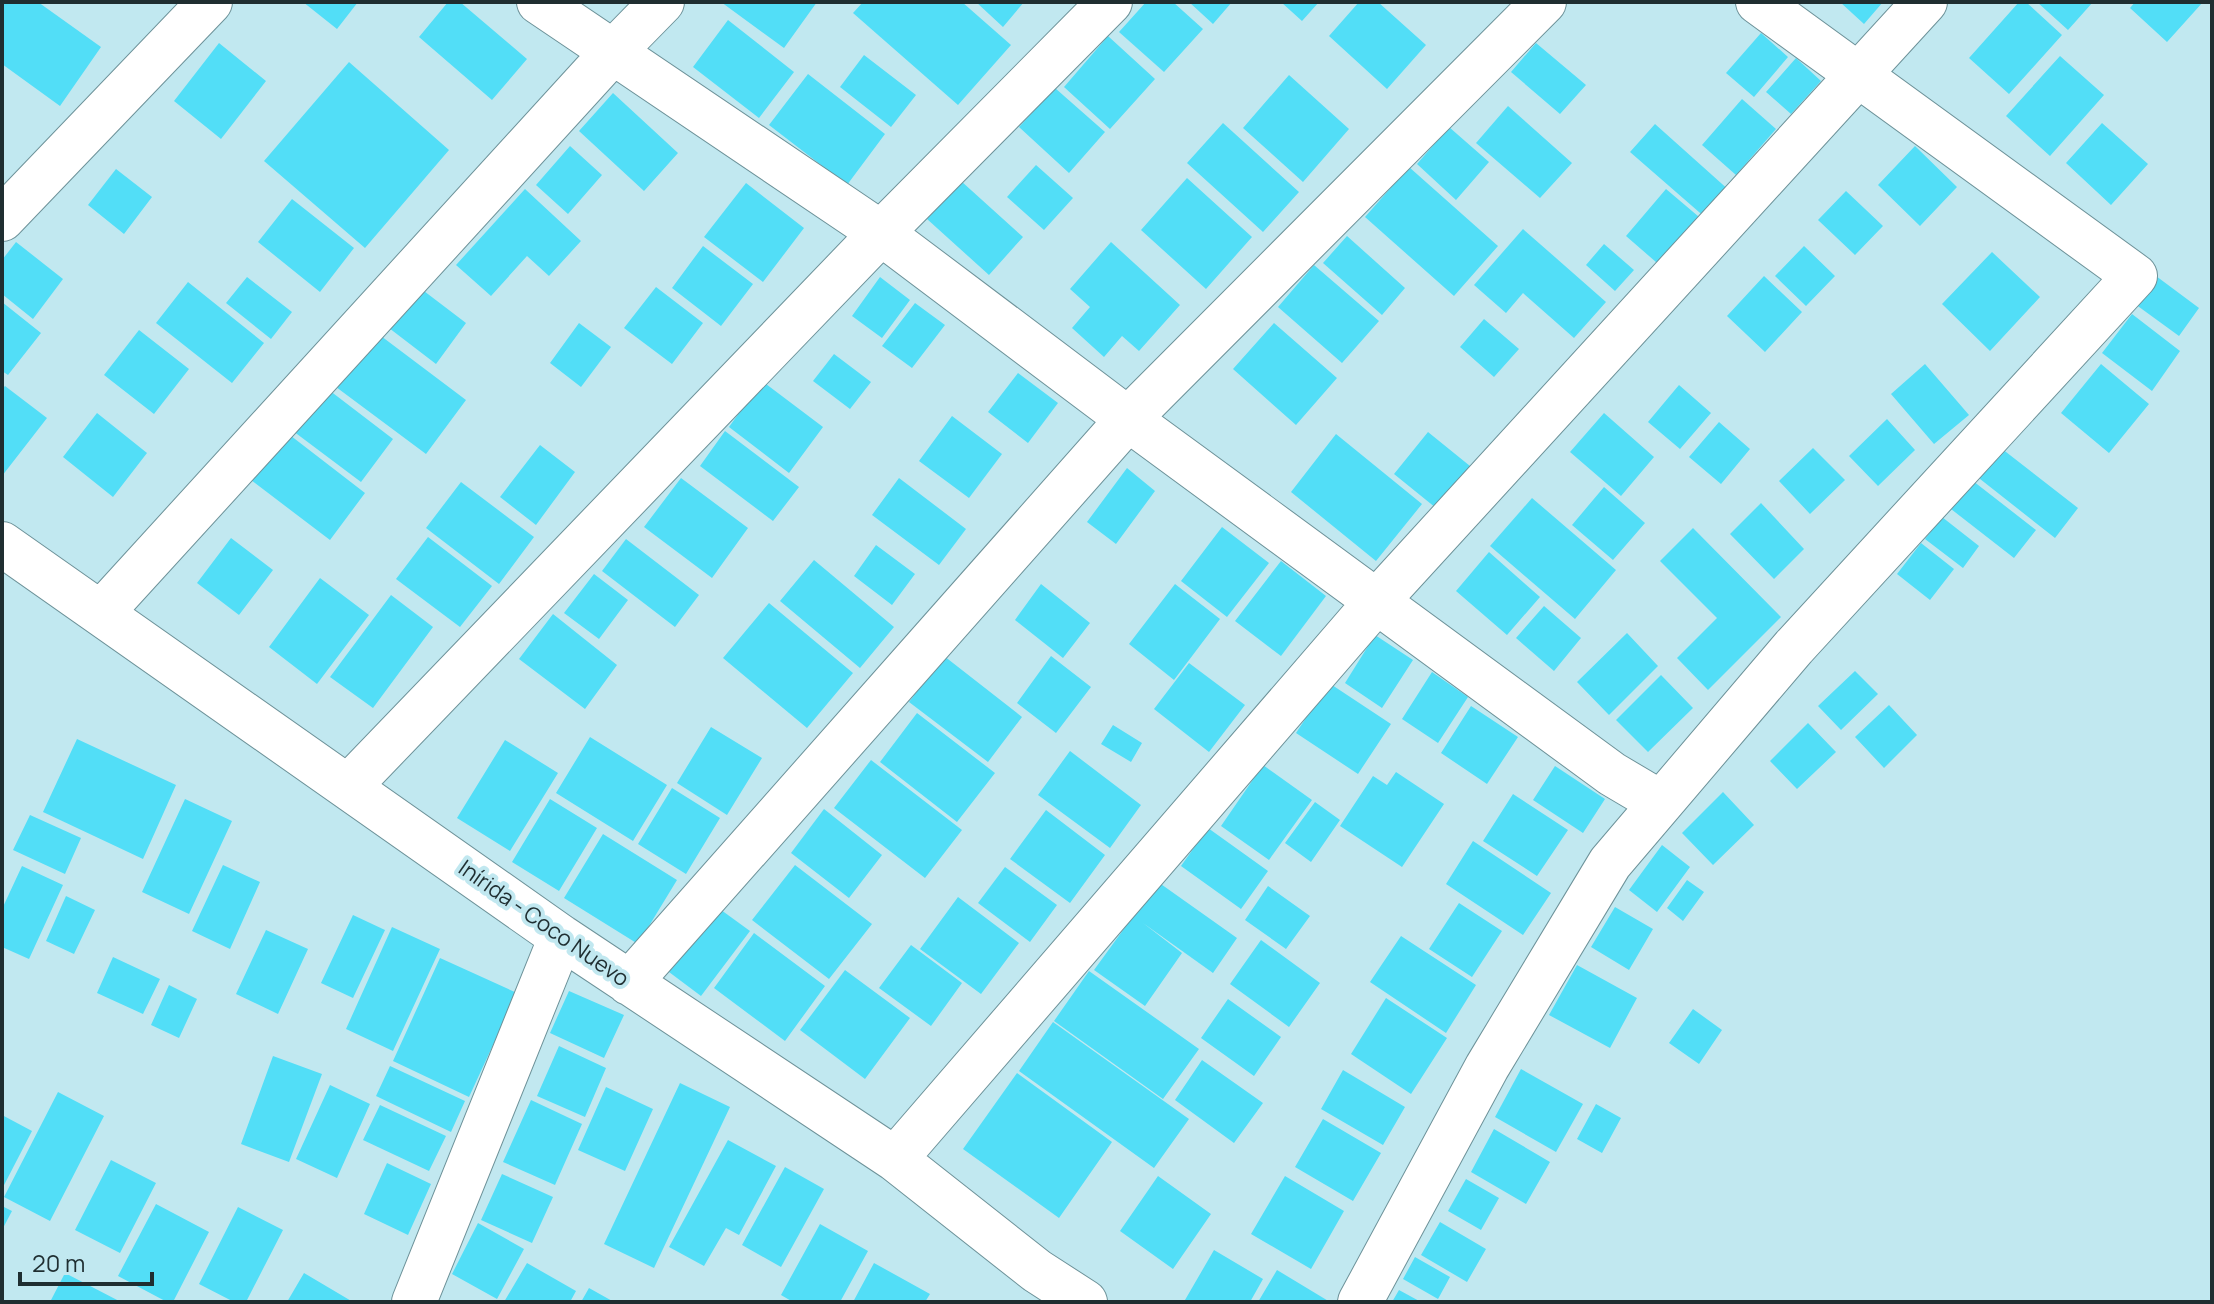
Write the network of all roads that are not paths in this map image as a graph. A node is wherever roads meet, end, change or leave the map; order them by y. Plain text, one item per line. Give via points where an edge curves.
1 (210, 2) edge
2 (539, 2) edge
3 (662, 2) edge
4 (1110, 2) edge
5 (1544, 2) edge
6 (1758, 2) edge
7 (1925, 2) edge
8 (613, 52) junction
9 (1859, 75) junction
10 (2, 219) edge
11 (881, 233) junction
12 (1128, 419) junction
13 (2, 544) edge
14 (1377, 601) junction
15 (101, 613) junction
16 (348, 787) junction
17 (1661, 803) junction
18 (561, 937) junction
19 (629, 983) junction
20 (895, 1159) junction
21 (1032, 1286) edge
22 (421, 1299) edge
23 (1085, 1302) edge
24 (1360, 1302) edge

1 - 10 street
2 - 8 street
3 - 8 street
4 - 11 street
5 - 12 street
6 - 9 street
7 - 9 street
8 - 11 street
8 - 15 street
9 - 14 street
9 - 17 street via 2135,276 1794,647
11 - 12 street
11 - 16 street
12 - 14 street
12 - 19 street
13 - 15 street, Inírida - Coco Nuevo
14 - 17 street via 1612,774
14 - 20 street
15 - 16 street, Inírida - Coco Nuevo
16 - 18 street, Inírida - Coco Nuevo
17 - 24 street via 1610,863 1536,985
18 - 19 street, Inírida - Coco Nuevo
18 - 22 street
19 - 20 street, Inírida - Coco Nuevo
20 - 21 street, Inírida - Coco Nuevo
21 - 23 street, Inírida - Coco Nuevo

